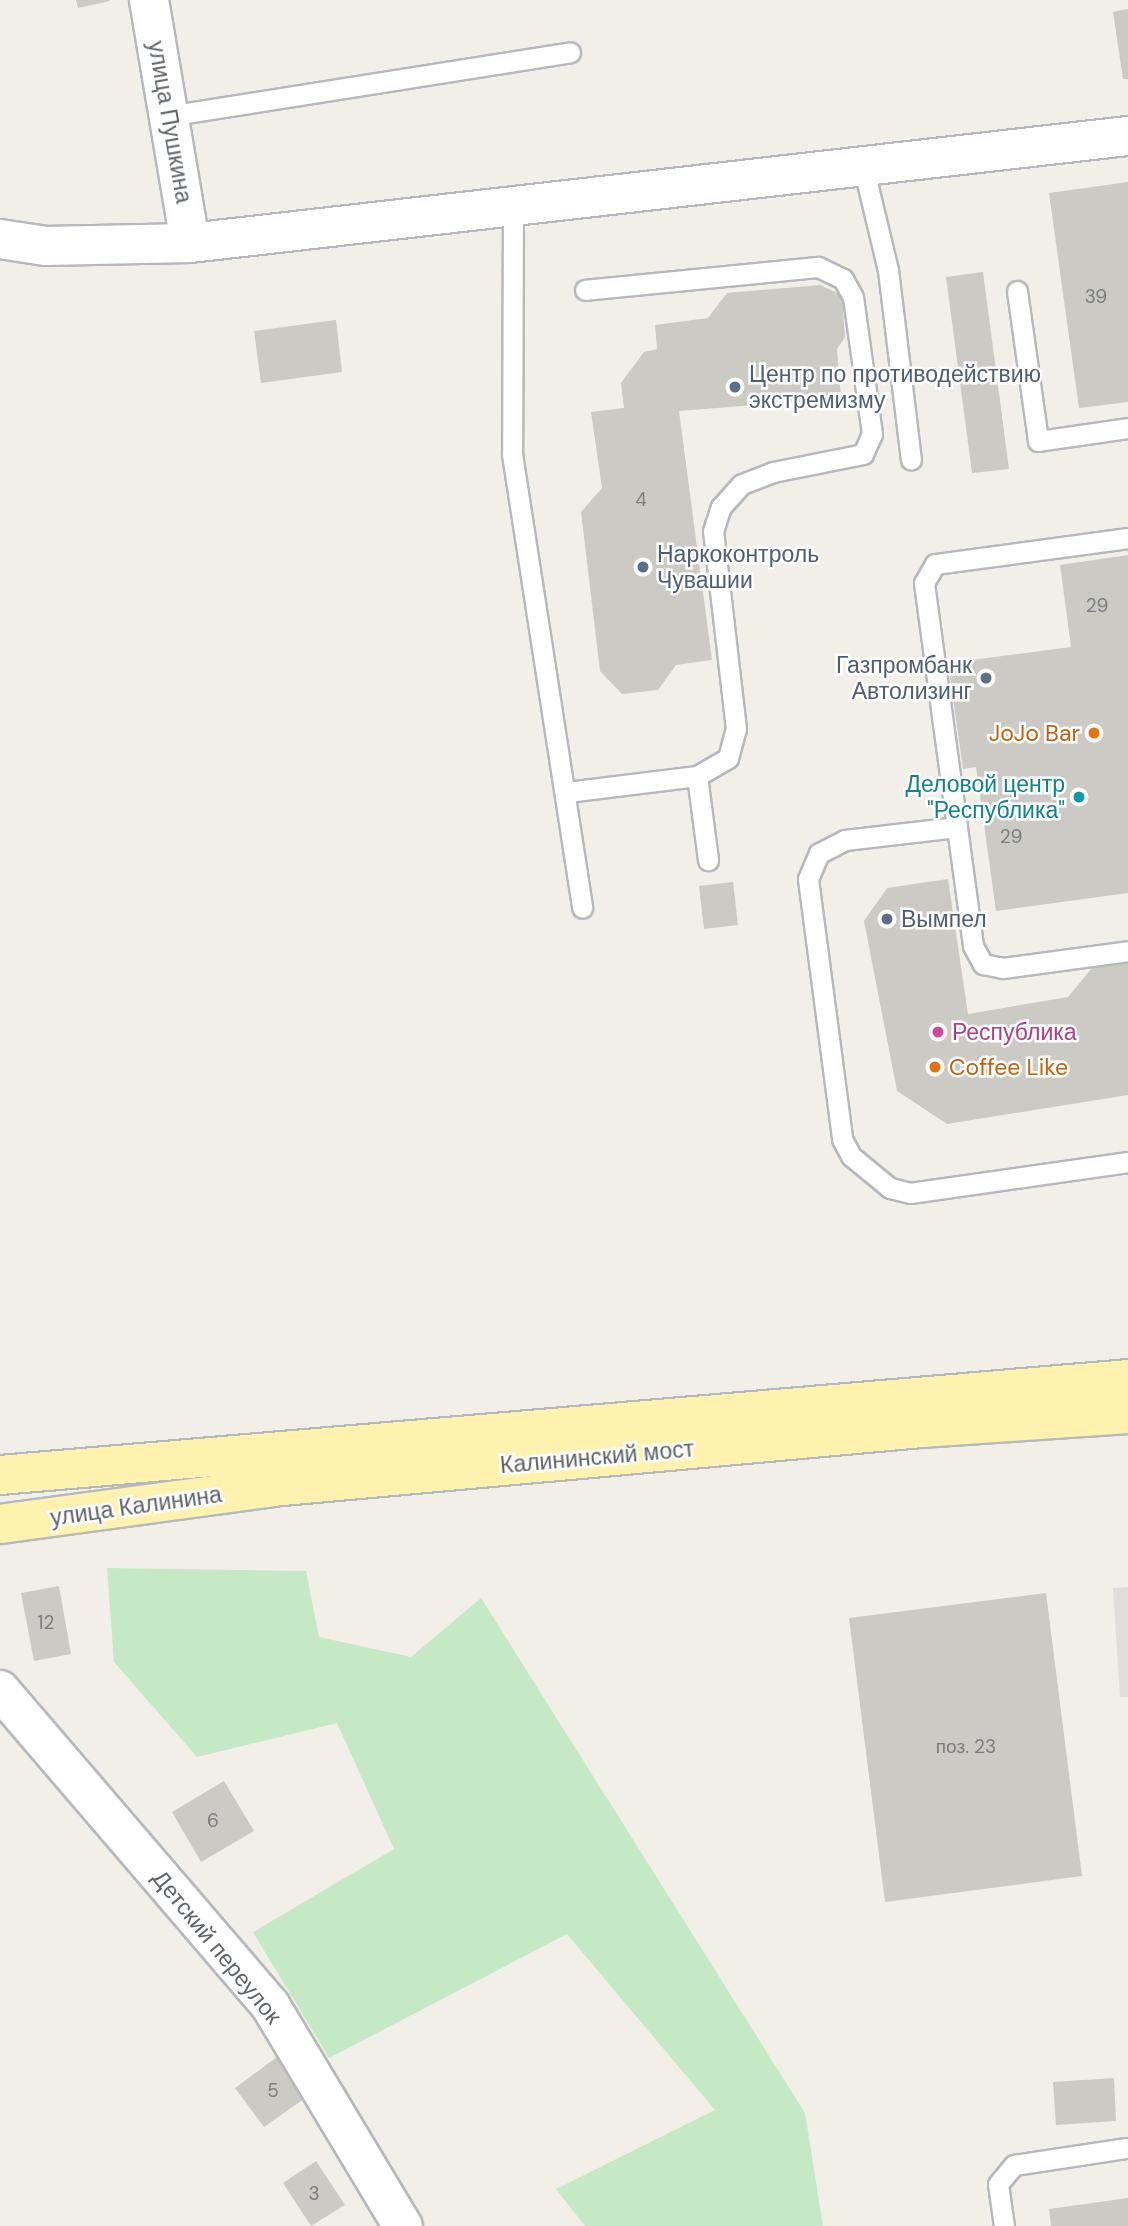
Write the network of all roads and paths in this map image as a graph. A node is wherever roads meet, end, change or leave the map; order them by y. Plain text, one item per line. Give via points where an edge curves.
1 (149, 0) edge
2 (570, 52) dead end
3 (168, 116) junction
4 (1128, 136) edge
5 (863, 166) junction
6 (513, 206) junction
7 (0, 239) edge
8 (190, 243) junction
9 (585, 290) dead end
10 (1017, 291) dead end
11 (1128, 428) edge
12 (911, 460) dead end
13 (1128, 538) edge
14 (697, 776) junction
15 (566, 792) junction
16 (957, 827) junction
17 (708, 860) dead end
18 (582, 908) dead end
19 (1128, 951) edge
20 (1128, 1163) edge
21 (1128, 1379) edge
22 (920, 1413) junction
23 (1128, 1414) edge
24 (272, 1470) junction
25 (0, 1475) edge
26 (0, 1524) edge
27 (0, 1690) edge
28 (1126, 2148) edge
29 (403, 2226) edge
30 (1004, 2226) edge

1 - 3 street, улица Пушкина
2 - 3 lane
3 - 8 street, улица Пушкина
4 - 5 street
5 - 6 street
5 - 12 lane via 888,270
6 - 8 street
6 - 15 lane via 512,454 556,757
7 - 8 street via 46,246
9 - 14 lane via 818,267 844,279 853,297 872,434 863,454 773,472 742,484 721,507 713,531 736,729 728,758
10 - 11 lane via 1038,441
13 - 16 lane via 935,564 924,583
14 - 15 lane
14 - 17 lane
15 - 18 lane
16 - 19 lane via 973,946 983,964 1003,968
16 - 20 lane via 845,840 819,853 808,879 842,1139 851,1156 890,1188 910,1193
21 - 22 main road
22 - 23 main road
22 - 24 main road, Калининский мост
24 - 25 main road, улица Калинина
24 - 26 main road, улица Калинина
27 - 29 street, Детский переулок via 270,2005
28 - 30 lane via 1014,2165 998,2183

